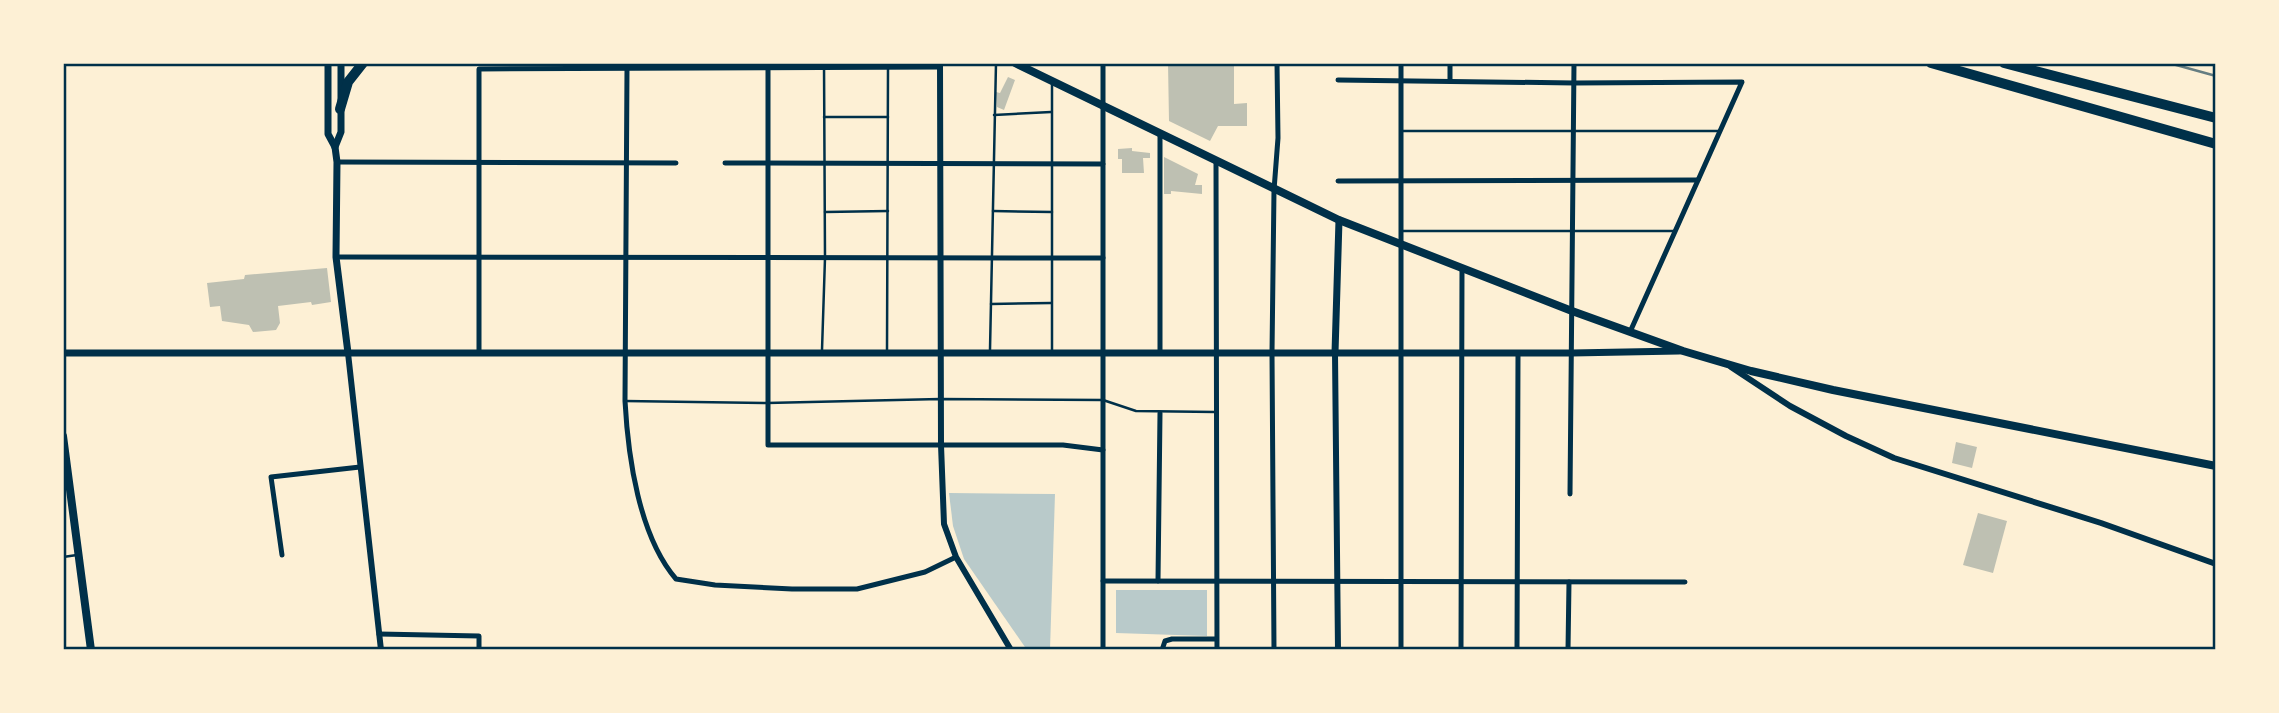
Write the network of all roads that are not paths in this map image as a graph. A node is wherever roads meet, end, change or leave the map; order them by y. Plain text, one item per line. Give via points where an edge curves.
1 (328, 63) edge
2 (341, 63) edge
3 (363, 63) edge
4 (996, 63) edge
5 (1015, 63) edge
6 (1103, 63) edge
7 (1277, 63) edge
8 (1401, 63) edge
9 (1450, 63) edge
10 (1574, 63) edge
11 (1931, 63) edge
12 (2004, 63) edge
13 (824, 65) edge
14 (902, 65) edge
15 (940, 65) edge
16 (768, 66) edge
17 (627, 68) junction
18 (888, 68) junction
19 (1338, 80) dead end
20 (1052, 81) junction
21 (1401, 81) junction
22 (1450, 81) junction
23 (1574, 83) junction
24 (1103, 106) junction
25 (340, 109) junction
26 (1052, 112) junction
27 (995, 114) junction
28 (824, 117) junction
29 (888, 117) junction
30 (2216, 118) edge
31 (1401, 131) junction
32 (1573, 131) junction
33 (1720, 131) junction
34 (1160, 134) junction
35 (2216, 144) edge
36 (335, 147) junction
37 (337, 162) junction
38 (1216, 162) junction
39 (479, 163) junction
40 (626, 163) junction
41 (676, 163) dead end
42 (725, 163) dead end
43 (768, 163) junction
44 (824, 163) junction
45 (888, 163) junction
46 (940, 163) junction
47 (994, 163) junction
48 (1052, 164) junction
49 (1103, 164) junction
50 (1698, 180) junction
51 (1338, 181) dead end
52 (1401, 181) junction
53 (1572, 181) junction
54 (1274, 190) junction
55 (888, 211) junction
56 (993, 211) junction
57 (825, 212) junction
58 (1052, 212) junction
59 (1339, 220) junction
60 (1573, 230) junction
61 (1401, 231) junction
62 (1675, 231) junction
63 (1401, 245) junction
64 (337, 257) junction
65 (479, 257) junction
66 (626, 257) junction
67 (768, 258) junction
68 (825, 258) junction
69 (887, 258) junction
70 (941, 258) junction
71 (992, 258) junction
72 (1052, 258) junction
73 (1103, 258) junction
74 (1462, 268) junction
75 (1052, 303) junction
76 (991, 304) junction
77 (1572, 311) junction
78 (1630, 332) junction
79 (1683, 351) junction
80 (63, 353) edge
81 (348, 353) junction
82 (479, 353) junction
83 (627, 353) junction
84 (767, 353) junction
85 (821, 353) junction
86 (887, 353) junction
87 (940, 353) junction
88 (990, 353) junction
89 (1052, 353) junction
90 (1103, 353) junction
91 (1160, 353) junction
92 (1217, 353) junction
93 (1272, 353) junction
94 (1335, 353) junction
95 (1401, 353) junction
96 (1462, 353) junction
97 (1518, 353) junction
98 (1572, 353) junction
99 (1727, 364) junction
100 (940, 400) junction
101 (1103, 400) junction
102 (625, 401) junction
103 (768, 402) junction
104 (1217, 412) junction
105 (1160, 413) junction
106 (63, 436) edge
107 (940, 445) junction
108 (1103, 450) junction
109 (2216, 466) edge
110 (360, 467) junction
111 (1570, 494) dead end
112 (78, 555) junction
113 (282, 555) dead end
114 (63, 557) edge
115 (956, 557) junction
116 (2216, 564) edge
117 (1103, 581) junction
118 (1158, 581) junction
119 (1217, 581) junction
120 (1274, 582) junction
121 (1337, 582) junction
122 (1401, 582) junction
123 (1462, 582) junction
124 (1518, 582) junction
125 (1569, 582) junction
126 (1685, 582) dead end
127 (379, 634) junction
128 (1216, 639) junction
129 (1162, 648) edge
130 (91, 650) edge
131 (381, 650) edge
132 (479, 650) edge
133 (1011, 650) edge
134 (1103, 650) edge
135 (1217, 650) edge
136 (1274, 650) edge
137 (1338, 650) edge
138 (1401, 650) edge
139 (1461, 650) edge
140 (1517, 650) edge
141 (1568, 650) edge

1 - 36 main road via 328,134
2 - 25 main road
3 - 25 highway via 348,82
4 - 27 lane
5 - 20 main road
6 - 24 street
7 - 54 street
8 - 21 street
9 - 22 street
10 - 23 street
11 - 35 highway
12 - 30 highway
13 - 16 street
13 - 18 street
13 - 28 lane
14 - 15 street
14 - 18 street
15 - 46 street
16 - 17 street
16 - 43 street
17 - 39 street via 479,69
17 - 40 street
18 - 29 lane
19 - 21 street
20 - 24 main road
20 - 26 lane
21 - 22 street
21 - 31 street
22 - 23 street
23 - 32 street
23 - 33 street via 1742,82
24 - 34 main road
24 - 49 street
25 - 36 main road via 341,132
26 - 27 lane
26 - 48 lane
27 - 47 lane
28 - 29 lane
28 - 44 lane
29 - 45 lane
31 - 32 lane
31 - 52 street
32 - 33 lane
32 - 53 street
33 - 50 street
34 - 38 main road
34 - 91 street
36 - 37 main road
37 - 39 street
37 - 64 main road
38 - 54 main road
38 - 92 street
39 - 40 street
39 - 65 street
40 - 41 street
40 - 66 street
42 - 43 street
43 - 44 street
43 - 67 street
44 - 45 street
44 - 57 lane
45 - 46 street
45 - 55 lane
46 - 47 street
46 - 70 street
47 - 48 street
47 - 56 lane
48 - 49 street
48 - 58 lane
49 - 73 street
50 - 53 street
50 - 62 street
51 - 52 street
52 - 53 street
52 - 61 street
53 - 60 street
54 - 59 main road
54 - 93 street
55 - 57 lane
55 - 69 lane
56 - 58 lane
56 - 71 lane
57 - 68 lane
58 - 72 lane
59 - 63 main road
59 - 94 main road
60 - 61 lane
60 - 62 lane
60 - 77 street
61 - 63 street
62 - 78 street
63 - 74 main road
63 - 95 street
64 - 65 street
64 - 81 main road
65 - 66 street
65 - 82 street
66 - 67 street
66 - 83 street
67 - 68 street
67 - 84 street
68 - 69 street
68 - 85 lane
69 - 70 street
69 - 86 lane
70 - 71 street
70 - 87 street
71 - 72 street
71 - 76 lane
72 - 73 street
72 - 75 lane
73 - 90 street
74 - 77 main road
74 - 96 street
75 - 76 lane
75 - 89 lane
76 - 88 lane
77 - 78 main road
77 - 98 street
78 - 79 main road
79 - 98 main road
79 - 99 main road
80 - 81 main road
81 - 82 main road
81 - 110 street
82 - 83 main road
83 - 84 main road
83 - 102 street
84 - 85 main road
84 - 103 street
85 - 86 main road
86 - 87 main road
87 - 88 main road
87 - 100 street
88 - 89 main road
89 - 90 main road
90 - 91 main road
90 - 101 street
91 - 92 main road
92 - 93 main road
92 - 104 street
93 - 94 main road
93 - 120 street
94 - 95 main road
94 - 121 street
95 - 96 main road
95 - 122 street
96 - 97 main road
96 - 123 street
97 - 98 main road
97 - 124 street
98 - 111 street
99 - 109 main road via 1833,390
99 - 116 street via 1790,406 1894,458
100 - 101 lane
100 - 103 lane
100 - 107 street
101 - 105 lane
101 - 108 street
102 - 103 lane
102 - 115 street via 635,488 664,565 676,579 805,590 857,589 925,572
103 - 107 street via 768,444
104 - 105 lane
104 - 119 street
105 - 118 street
106 - 112 main road
107 - 108 street via 1063,445
107 - 115 street via 944,524
108 - 117 street
110 - 113 street via 271,477
110 - 127 street
112 - 114 lane
112 - 130 main road
115 - 133 street
117 - 118 street
117 - 134 street
118 - 119 street
119 - 120 street
119 - 128 street
120 - 121 street
120 - 136 street
121 - 122 street
121 - 137 street
122 - 123 street
122 - 138 street
123 - 124 street
123 - 139 street
124 - 125 street
124 - 140 street
125 - 126 street
125 - 141 street
127 - 131 street
127 - 132 street via 479,636
128 - 129 street via 1172,639
128 - 135 street

